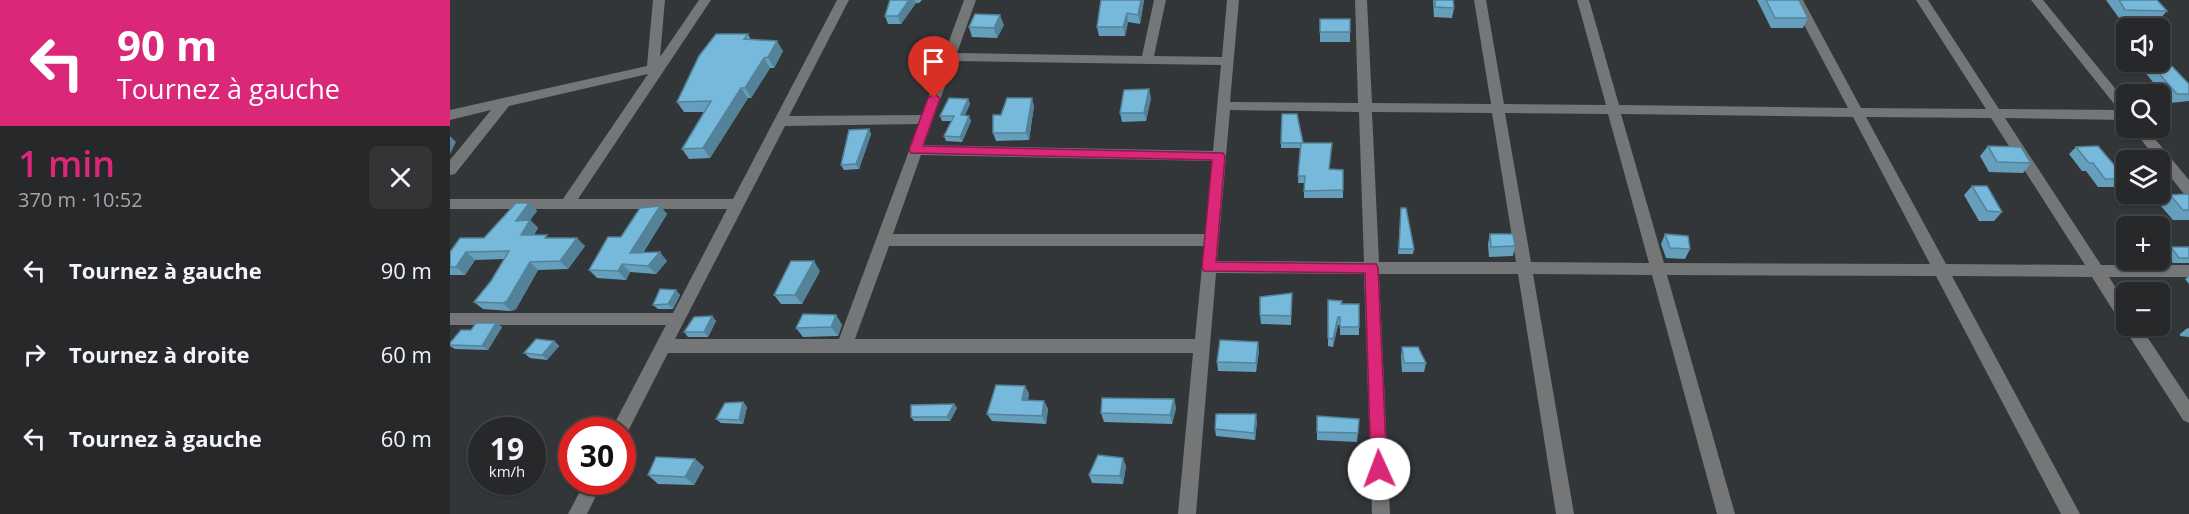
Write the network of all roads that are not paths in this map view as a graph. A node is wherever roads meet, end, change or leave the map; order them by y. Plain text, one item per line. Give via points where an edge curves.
1 (659, 0) edge
2 (705, 0) edge
3 (843, 0) edge
4 (970, 0) edge
5 (1160, 0) edge
6 (1233, 0) edge
7 (1361, 0) edge
8 (1480, 0) edge
9 (1583, 0) edge
10 (1797, 0) edge
11 (1922, 0) edge
12 (2037, 0) edge
13 (949, 57) junction
14 (1147, 60) junction
15 (1227, 61) junction
16 (2116, 100) edge
17 (504, 103) junction
18 (1223, 106) junction
19 (1365, 107) junction
20 (1498, 109) junction
21 (1614, 110) junction
22 (1857, 112) junction
23 (1995, 113) junction
24 (2116, 114) edge
25 (450, 115) edge
26 (927, 119) junction
27 (781, 121) junction
28 (2147, 138) edge
29 (916, 150) junction
30 (1219, 156) junction
31 (450, 170) edge
32 (2189, 190) edge
33 (450, 204) edge
34 (567, 204) junction
35 (737, 204) junction
36 (884, 240) junction
37 (1211, 240) junction
38 (1209, 267) junction
39 (1371, 268) junction
40 (1525, 268) junction
41 (1658, 269) junction
42 (1941, 270) junction
43 (2096, 270) junction
44 (2189, 271) edge
45 (2116, 301) edge
46 (450, 319) edge
47 (678, 319) junction
48 (2138, 336) edge
49 (664, 346) junction
50 (845, 346) junction
51 (1202, 346) junction
52 (2189, 415) edge
53 (627, 417) edge
54 (587, 495) edge
55 (577, 514) edge
56 (1186, 514) edge
57 (1381, 514) edge
58 (1565, 514) edge
59 (1726, 514) edge
60 (2071, 514) edge

1 - 17 street via 653,69
2 - 34 street
3 - 27 street
4 - 13 street
5 - 14 street
6 - 15 street
7 - 19 street
8 - 20 street
9 - 21 street
10 - 22 street
11 - 23 street
12 - 16 street
13 - 14 street
13 - 26 street
14 - 15 street
15 - 18 street
17 - 25 street
17 - 31 street
18 - 19 street
18 - 30 street
19 - 20 street
19 - 39 street
20 - 21 street
20 - 40 street
21 - 22 street
21 - 41 street
22 - 23 street
22 - 42 street
23 - 24 street
23 - 43 street
26 - 27 street
26 - 29 street
27 - 35 street
28 - 32 street
29 - 30 street
29 - 36 street
30 - 37 street
33 - 34 street
34 - 35 street
35 - 47 street
36 - 37 street
36 - 50 street
37 - 38 street
38 - 39 street
38 - 51 street
39 - 40 street
39 - 57 street
40 - 41 street
40 - 58 street
41 - 42 street
41 - 59 street
42 - 43 street
42 - 60 street
43 - 44 street
43 - 45 street
46 - 47 street
47 - 49 street
48 - 52 street
49 - 50 street
49 - 53 street
50 - 51 street
51 - 56 street
54 - 55 street

